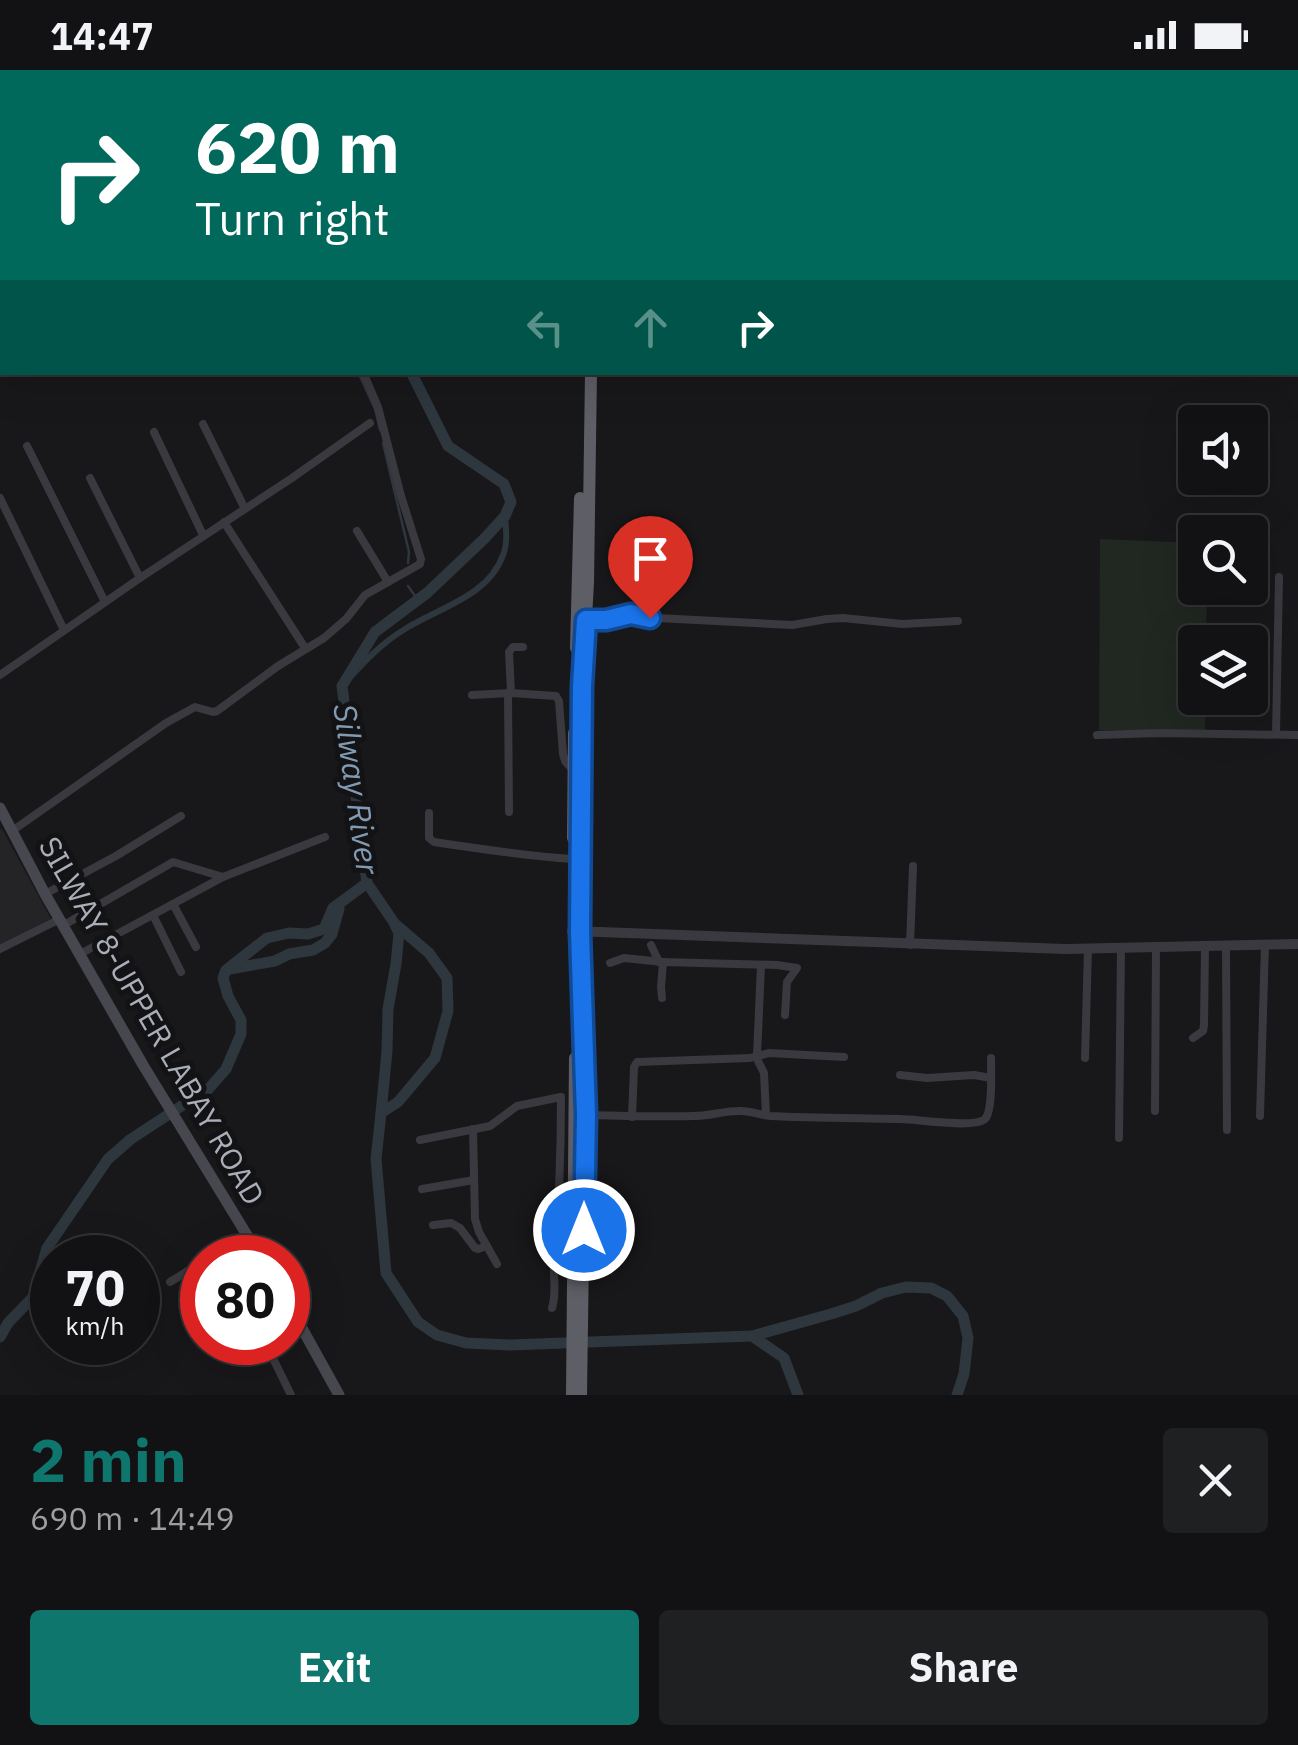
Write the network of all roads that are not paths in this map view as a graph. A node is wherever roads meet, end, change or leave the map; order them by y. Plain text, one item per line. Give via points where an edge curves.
1 (364, 375) edge
2 (587, 375) edge
3 (587, 375) edge
4 (370, 423) dead end
5 (203, 424) dead end
6 (154, 432) dead end
7 (28, 446) dead end
8 (90, 478) dead end
9 (0, 498) edge
10 (244, 509) junction
11 (224, 522) junction
12 (357, 531) dead end
13 (204, 534) junction
14 (1279, 577) dead end
15 (140, 578) junction
16 (388, 582) junction
17 (105, 602) junction
18 (586, 620) junction
19 (958, 621) dead end
20 (64, 630) junction
21 (523, 646) dead end
22 (305, 648) junction
23 (0, 675) edge
24 (509, 694) junction
25 (472, 696) dead end
26 (1276, 734) junction
27 (1298, 735) edge
28 (1097, 736) dead end
29 (573, 770) junction
30 (0, 808) edge
31 (429, 812) dead end
32 (509, 812) dead end
33 (181, 816) dead end
34 (12, 831) junction
35 (325, 838) dead end
36 (574, 859) junction
37 (913, 866) dead end
38 (223, 877) junction
39 (45, 894) junction
40 (173, 904) junction
41 (153, 915) junction
42 (62, 922) junction
43 (576, 931) junction
44 (910, 944) junction
45 (1265, 944) junction
46 (1298, 944) edge
47 (650, 945) dead end
48 (1205, 946) junction
49 (1226, 946) junction
50 (196, 947) dead end
51 (1120, 947) junction
52 (1156, 947) junction
53 (1088, 948) junction
54 (0, 949) edge
55 (80, 954) junction
56 (661, 962) junction
57 (610, 963) dead end
58 (761, 965) junction
59 (181, 972) dead end
60 (662, 998) dead end
61 (784, 1015) dead end
62 (1193, 1038) dead end
63 (844, 1056) dead end
64 (756, 1057) junction
65 (992, 1058) dead end
66 (1085, 1058) dead end
67 (900, 1074) dead end
68 (991, 1078) junction
69 (568, 1096) junction
70 (1155, 1110) dead end
71 (586, 1115) junction
72 (632, 1116) junction
73 (766, 1116) junction
74 (1260, 1116) dead end
75 (473, 1129) junction
76 (1228, 1130) dead end
77 (1120, 1138) dead end
78 (420, 1140) dead end
79 (474, 1180) junction
80 (422, 1188) dead end
81 (433, 1225) dead end
82 (247, 1235) edge
83 (487, 1246) junction
84 (497, 1264) dead end
85 (180, 1276) edge
86 (170, 1282) dead end
87 (552, 1308) dead end
88 (579, 1323) junction
89 (310, 1346) edge
90 (276, 1365) edge
91 (577, 1368) junction
92 (289, 1394) edge
93 (339, 1395) edge
94 (572, 1395) edge
95 (580, 1395) edge

1 - 16 street via 421,558
2 - 18 highway
3 - 29 highway
4 - 10 street
5 - 10 street
6 - 13 street
7 - 17 street
8 - 15 street
9 - 20 street
10 - 11 street
11 - 13 street
11 - 22 street
12 - 16 street
13 - 15 street
14 - 26 street
15 - 17 street
16 - 22 street
17 - 20 street
18 - 19 street via 631,614 792,625 843,618
18 - 43 highway
20 - 23 street
21 - 24 street via 509,652
22 - 34 street via 217,711 196,706 166,723
24 - 25 street
24 - 29 street via 556,696 565,761
24 - 32 street
26 - 27 street
26 - 28 street
29 - 36 highway
30 - 34 main road, SILWAY 8-UPPER LABAY ROAD
31 - 36 street via 434,842
33 - 39 street
34 - 39 main road, SILWAY 8-UPPER LABAY ROAD
35 - 38 street
36 - 43 highway
37 - 44 street
38 - 40 street
38 - 42 street via 173,862
39 - 42 main road, SILWAY 8-UPPER LABAY ROAD
40 - 41 street
40 - 50 street
41 - 55 street
41 - 59 street
42 - 54 street
42 - 55 main road, SILWAY 8-UPPER LABAY ROAD
43 - 44 street
43 - 69 highway
43 - 71 highway
44 - 53 street
45 - 46 street
45 - 49 street
45 - 74 street
47 - 56 street
48 - 49 street
48 - 52 street
48 - 62 street via 1204,1025
49 - 76 street
51 - 52 street
51 - 53 street
51 - 77 street
52 - 70 street
53 - 66 street
55 - 82 main road, SILWAY 8-UPPER LABAY ROAD
56 - 57 street
56 - 58 street
56 - 60 street
58 - 61 street via 799,967 787,982
58 - 64 street
63 - 64 street
64 - 72 street via 638,1062
64 - 73 street via 764,1073
65 - 68 street
67 - 68 street
68 - 73 street via 987,1114 976,1122
69 - 75 street via 517,1106 490,1126
69 - 87 street
69 - 88 highway
71 - 72 street
71 - 88 highway
72 - 73 street via 737,1110
75 - 78 street
75 - 79 street
79 - 80 street
79 - 83 street via 475,1219
81 - 83 street via 455,1224 475,1248
83 - 84 street
85 - 86 street
88 - 91 highway
89 - 93 main road
90 - 92 street
91 - 94 highway
91 - 95 highway

